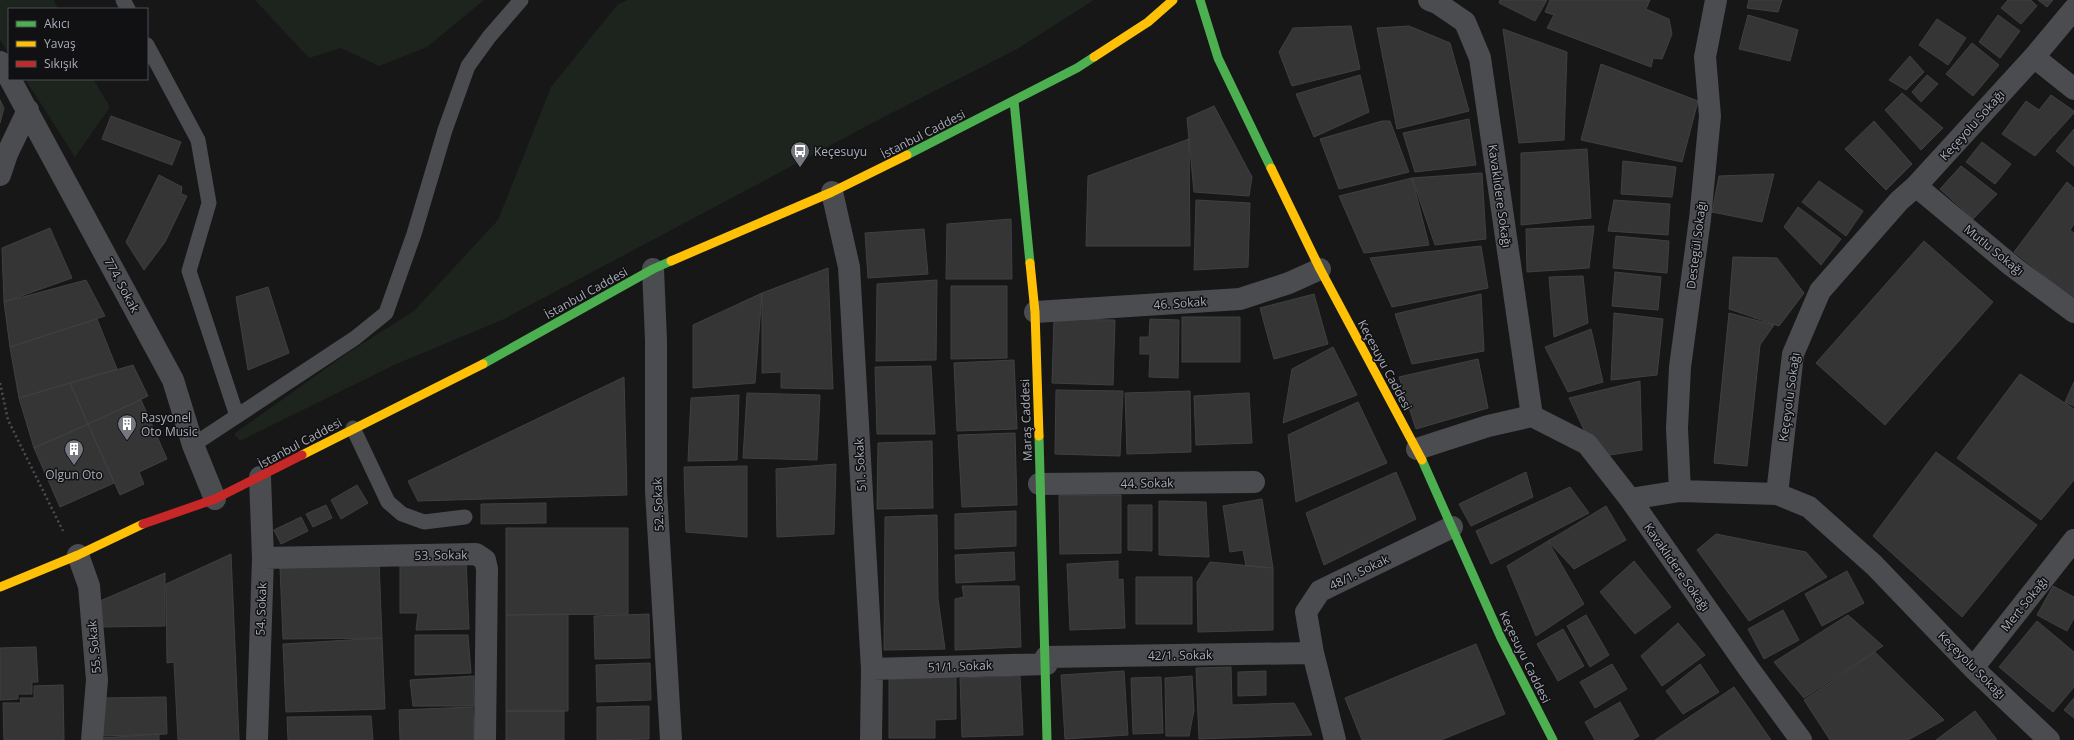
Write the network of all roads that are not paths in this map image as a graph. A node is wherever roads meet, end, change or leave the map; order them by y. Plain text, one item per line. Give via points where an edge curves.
1 (521, 0) edge
2 (1173, 0) edge
3 (1200, 0) edge
4 (1429, 0) edge
5 (1701, 0) edge
6 (1716, 0) edge
7 (2074, 9) edge
8 (148, 47) edge
9 (1705, 57) junction
10 (2034, 57) junction
11 (0, 62) edge
12 (8, 75) edge
13 (11, 80) edge
14 (2074, 88) edge
15 (1014, 101) junction
16 (28, 110) junction
17 (0, 175) edge
18 (1916, 186) junction
19 (832, 192) junction
20 (653, 269) junction
21 (1320, 269) junction
22 (1034, 312) junction
23 (2074, 312) edge
24 (237, 416) junction
25 (1532, 416) junction
26 (353, 428) junction
27 (193, 445) junction
28 (1417, 449) junction
29 (260, 477) junction
30 (1254, 482) dead end
31 (1039, 484) junction
32 (1680, 491) junction
33 (1777, 494) junction
34 (215, 499) junction
35 (1630, 499) junction
36 (465, 517) dead end
37 (1452, 527) junction
38 (2074, 540) edge
39 (78, 556) junction
40 (263, 558) junction
41 (2067, 564) edge
42 (0, 587) edge
43 (1313, 653) junction
44 (1046, 660) junction
45 (1973, 668) junction
46 (872, 669) junction
47 (92, 740) edge
48 (257, 740) edge
49 (485, 740) edge
50 (671, 740) edge
51 (871, 740) edge
52 (1047, 740) edge
53 (1335, 740) edge
54 (1553, 740) edge
55 (1801, 740) edge
56 (2049, 740) edge

1 - 24 lane via 488,37 468,66 386,313 355,338
2 - 15 street, İstanbul Caddesi via 1148,22 1083,64
3 - 21 street, Keçesuyu Caddesi via 1218,58
4 - 25 street, Kavaklıdere Sokağı via 1465,22 1480,58
5 - 9 street
6 - 9 street, Destegül Sokağı
7 - 10 street, Keçeyolu Sokağı
8 - 24 lane via 198,140 209,203 189,271
9 - 32 street, Destegül Sokağı via 1710,116 1700,219 1680,367 1677,428
10 - 14 street
10 - 18 street, Keçeyolu Sokağı
11 - 12 street, 774. Sokak
13 - 16 street, 774. Sokak
15 - 19 street, İstanbul Caddesi
15 - 22 street, Maraş Caddesi
16 - 17 street
16 - 27 street, 774. Sokak via 173,380
18 - 23 street, Mutlu Sokağı via 2012,266
18 - 33 street, Keçeyolu Sokağı via 1898,201 1820,290 1792,354
19 - 20 street, İstanbul Caddesi
19 - 46 street, 51. Sokak via 849,267
20 - 26 street, İstanbul Caddesi via 487,362
20 - 50 street, 52. Sokak via 656,340 656,490
21 - 22 street, 46. Sokak via 1289,283 1240,299
21 - 28 street, Keçesuyu Caddesi
22 - 31 street, Maraş Caddesi
24 - 27 lane
25 - 28 street via 1488,426
25 - 35 street, Kavaklıdere Sokağı via 1587,444
26 - 29 street, İstanbul Caddesi
26 - 36 lane via 388,502 402,514 424,522
27 - 34 street, 774. Sokak
28 - 37 street, Keçesuyu Caddesi
29 - 34 street, İstanbul Caddesi
29 - 40 street, 54. Sokak
30 - 31 street, 44. Sokak
31 - 44 street, Maraş Caddesi
32 - 33 street
32 - 35 street
33 - 45 street, Keçeyolu Sokağı via 1809,507 1874,565
34 - 39 street, İstanbul Caddesi via 154,519
35 - 55 street, Kavaklıdere Sokağı
37 - 43 street, 48/1. Sokak via 1320,591 1306,612
37 - 54 street, Keçesuyu Caddesi via 1502,638
38 - 41 street, Mert Sokağı
39 - 42 street, İstanbul Caddesi
39 - 47 street, 55. Sokak via 89,586 97,680
40 - 48 street, 54. Sokak
40 - 49 street, 53. Sokak via 476,554 485,560
41 - 45 street, Mert Sokağı
43 - 44 street, 42/1. Sokak
43 - 53 street, 48/1. Sokak
44 - 46 street, 51/1. Sokak
44 - 52 street, Maraş Caddesi
45 - 56 street, Keçeyolu Sokağı
46 - 51 street, 51. Sokak

